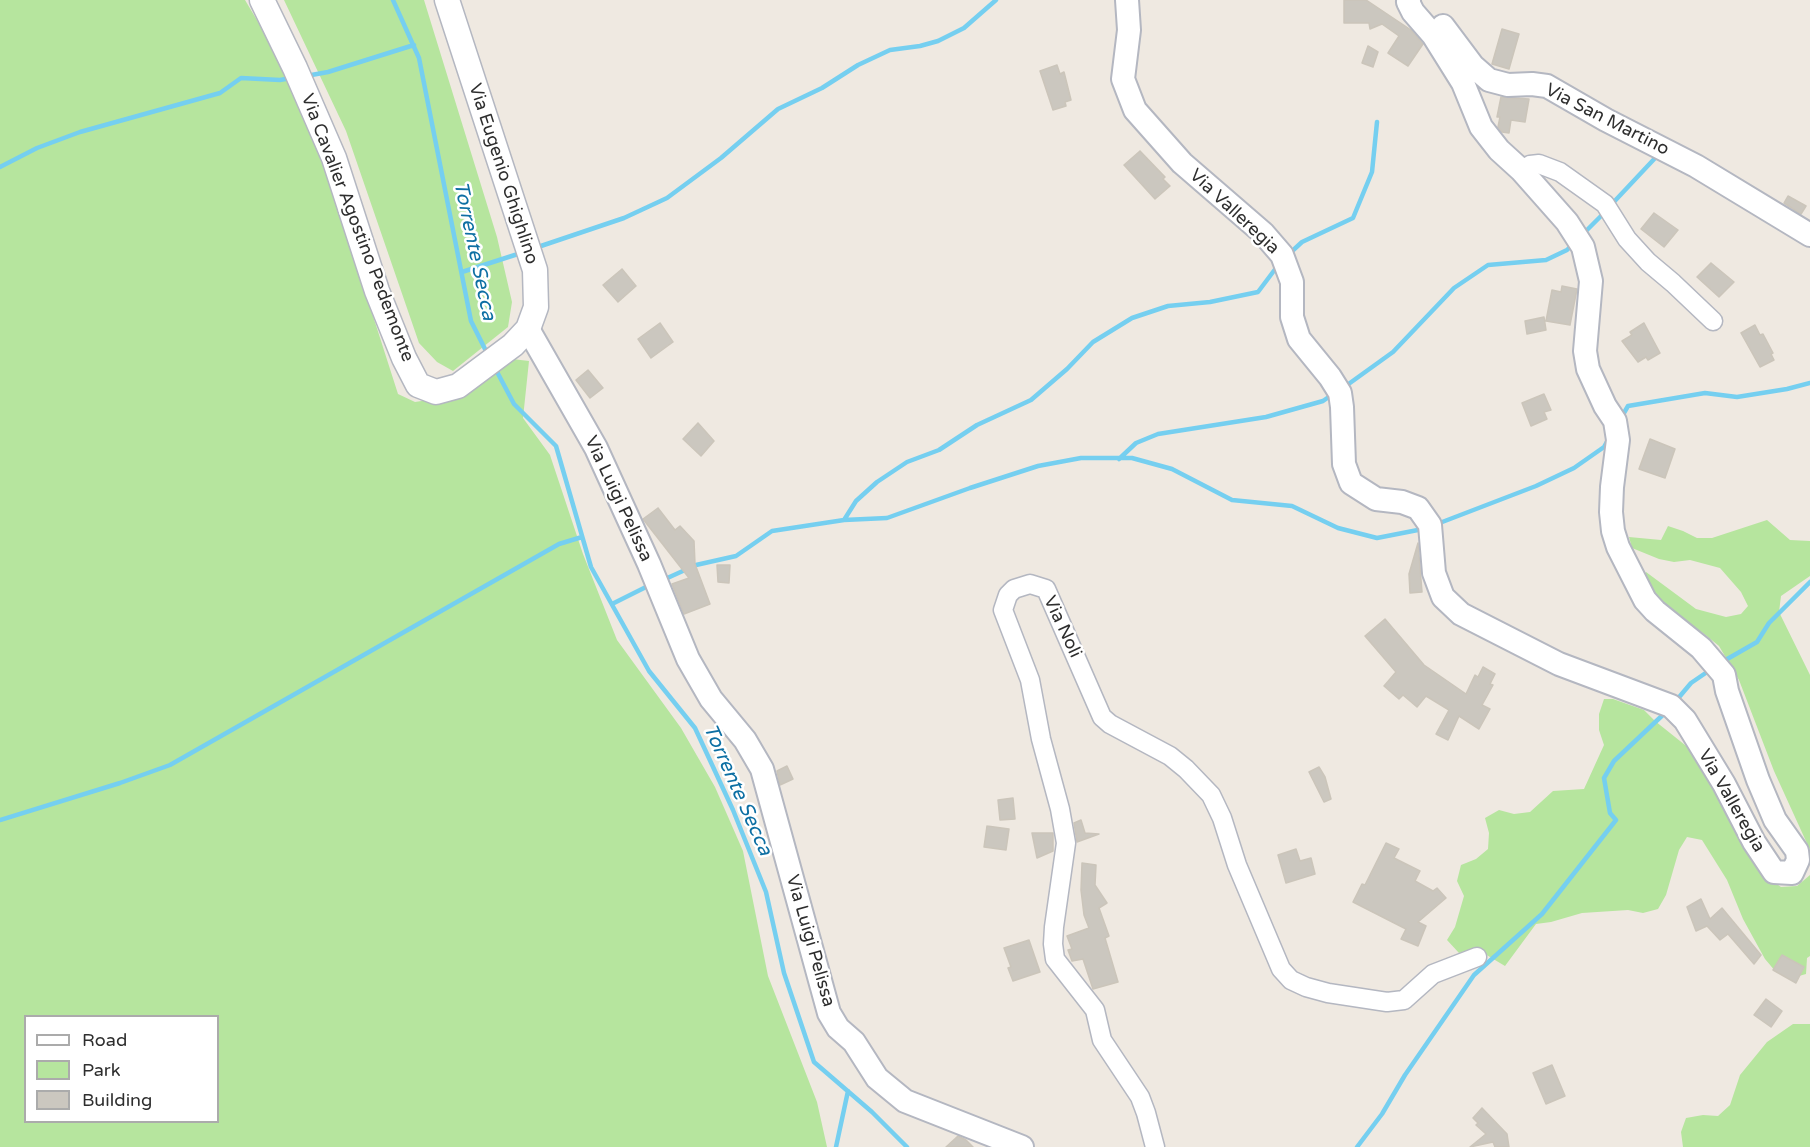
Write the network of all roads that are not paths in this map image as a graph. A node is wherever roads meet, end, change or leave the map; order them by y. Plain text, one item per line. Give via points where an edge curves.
1 (262, 0) edge
2 (447, 0) edge
3 (1127, 0) edge
4 (1409, 0) edge
5 (1421, 0) edge
6 (1521, 170) junction
7 (1810, 235) edge
8 (1713, 321) dead end
9 (520, 337) junction
10 (1477, 957) dead end
11 (1022, 1147) edge
12 (1155, 1147) edge

1 - 9 main road, Via Cavalier Agostino Pedemonte via 334,158 376,291 418,385 436,392 458,386
2 - 9 main road, Via Eugenio Ghighlino via 535,270 536,307
3 - 6 street, Via Valleregia via 1129,30 1123,79 1135,110 1182,164 1263,233 1282,255 1292,282 1292,317 1299,339 1340,393 1344,464 1351,483 1376,499 1418,508 1430,525 1434,573 1443,597 1461,614 1558,664 1671,706 1685,720 1774,872 1792,873 1797,851 1775,820 1758,780 1724,675 1701,648 1645,600 1618,547 1611,512 1618,440 1615,421 1588,369 1585,351 1591,293 1583,247 1567,222
4 - 6 street, Via Valleregia via 1413,12 1463,82 1481,127
5 - 7 street, Via San Martino via 1473,66 1489,80 1508,85 1547,86 1696,166
6 - 8 street via 1539,164 1560,172 1605,204 1647,262
9 - 11 street, Via Luigi Pelissa via 596,448 650,564 688,659 711,699 745,740 762,769 829,1013 838,1028 854,1042 877,1078 905,1101
10 - 12 street, Via Noli via 1433,974 1404,1000 1387,1002 1328,993 1291,980 1281,969 1211,795 1170,756 1102,717 1046,589 1030,584 1014,588 1003,610 1030,680 1066,843 1054,927 1055,959 1095,1010 1102,1040 1140,1097

